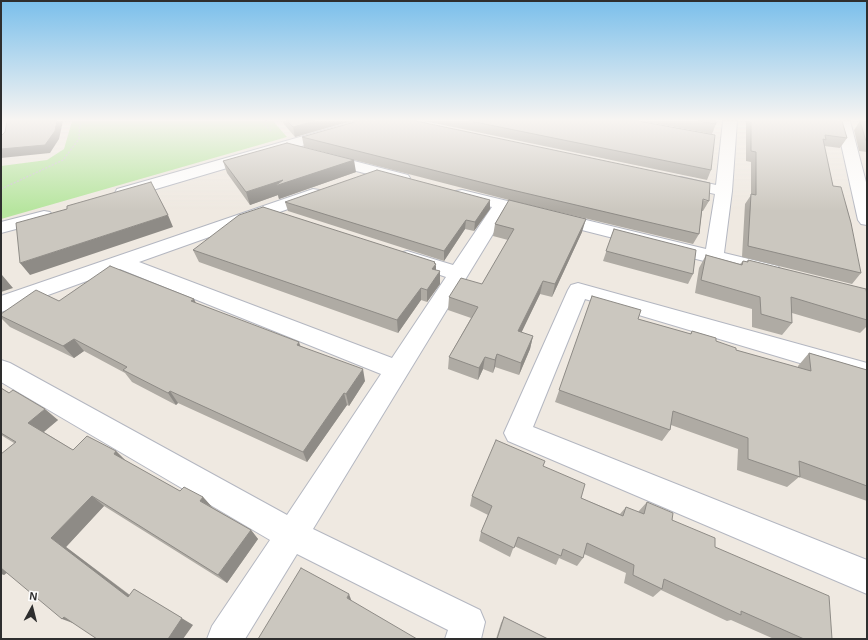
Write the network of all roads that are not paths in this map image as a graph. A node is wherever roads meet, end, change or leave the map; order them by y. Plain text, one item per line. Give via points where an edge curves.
1 (270, 151) edge
2 (298, 151) edge
3 (721, 151) edge
4 (851, 151) edge
5 (377, 172) junction
6 (669, 179) edge
7 (421, 184) edge
8 (443, 189) edge
9 (724, 191) junction
10 (108, 198) edge
11 (502, 205) junction
12 (266, 211) junction
13 (54, 213) edge
14 (295, 220) edge
15 (867, 220) edge
16 (1, 228) edge
17 (392, 252) edge
18 (714, 257) junction
19 (120, 262) junction
20 (458, 274) junction
21 (790, 276) edge
22 (1, 304) edge
23 (1, 370) edge
24 (397, 370) junction
25 (867, 373) edge
26 (292, 535) junction
27 (867, 576) edge
28 (225, 639) edge
29 (463, 639) edge

1 - 10 street
2 - 5 street
3 - 9 street
4 - 15 street
5 - 7 street
5 - 12 street
6 - 9 street
8 - 11 street
9 - 18 street
11 - 18 street
11 - 20 street
12 - 14 street
12 - 19 street
13 - 16 street
17 - 20 street
18 - 21 street
19 - 22 street
19 - 24 street
20 - 24 street
23 - 26 street
24 - 26 street
25 - 27 street via 578,290 516,433
26 - 28 street
26 - 29 street via 468,622

